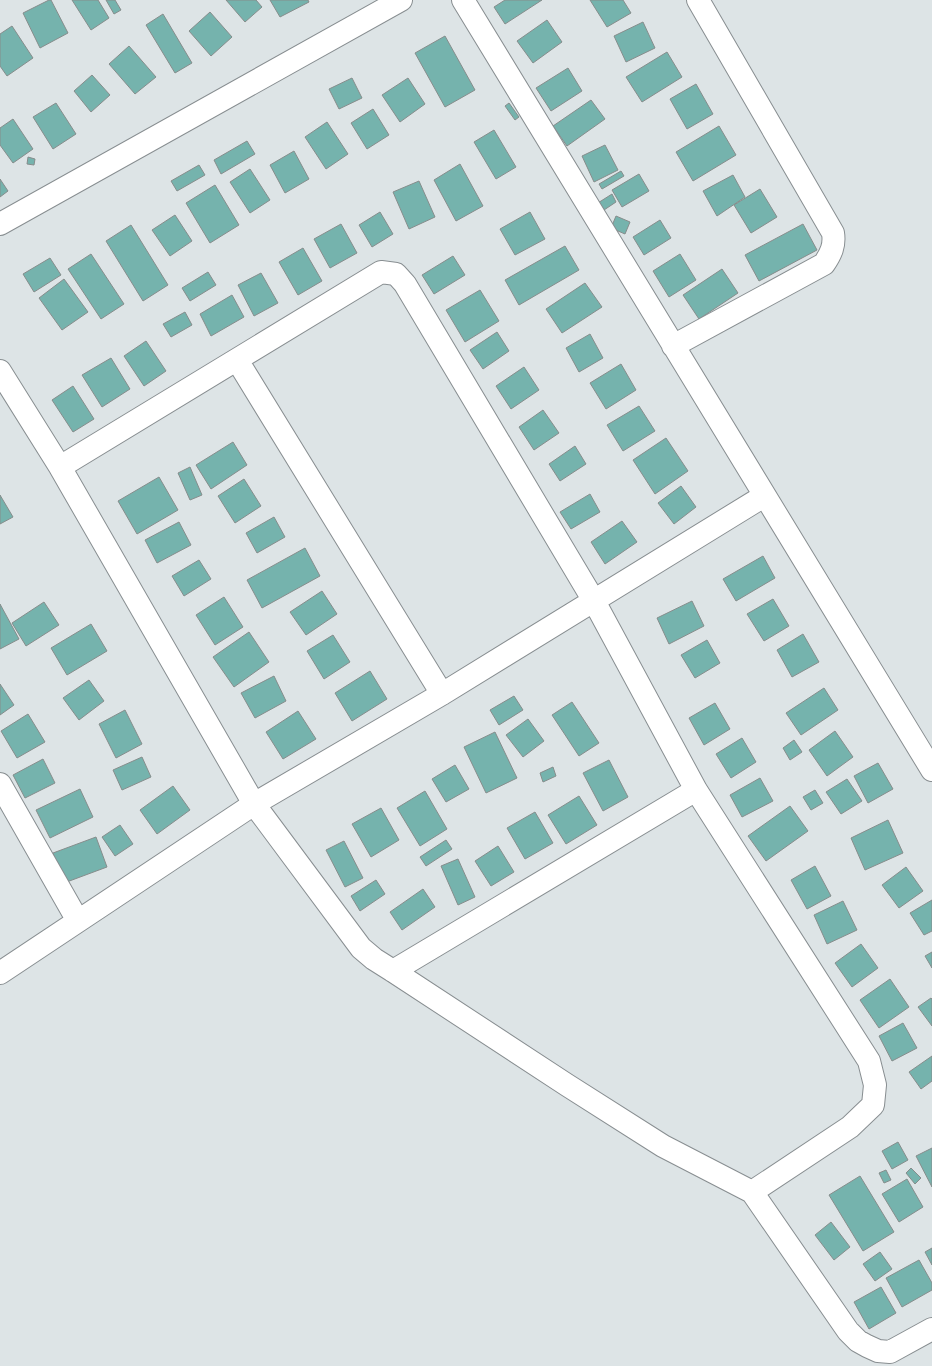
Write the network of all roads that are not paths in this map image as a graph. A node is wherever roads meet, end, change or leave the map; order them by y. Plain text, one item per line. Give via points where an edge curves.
1 (401, 0) edge
2 (463, 0) edge
3 (698, 0) edge
4 (0, 224) edge
5 (673, 346) junction
6 (237, 360) junction
7 (0, 371) edge
8 (60, 467) junction
9 (764, 496) junction
10 (594, 601) junction
11 (442, 694) junction
12 (932, 770) edge
13 (0, 784) edge
14 (696, 790) junction
15 (254, 804) junction
16 (78, 921) junction
17 (393, 971) junction
18 (0, 973) edge
19 (752, 1192) junction
20 (932, 1330) edge

1 - 4 street
2 - 5 street
3 - 5 street via 833,233 834,240 824,264
5 - 9 street
6 - 8 street
6 - 10 street via 381,272 396,274 405,284
6 - 11 street
7 - 8 street
8 - 15 street
9 - 10 street
9 - 12 street
10 - 11 street
10 - 14 street
11 - 15 street
13 - 16 street
14 - 17 street
14 - 19 street via 869,1061 876,1085 873,1106 850,1127
15 - 16 street
15 - 17 street via 361,948
16 - 18 street
17 - 19 street via 663,1146
19 - 20 street via 848,1331 858,1340 878,1351 890,1352

